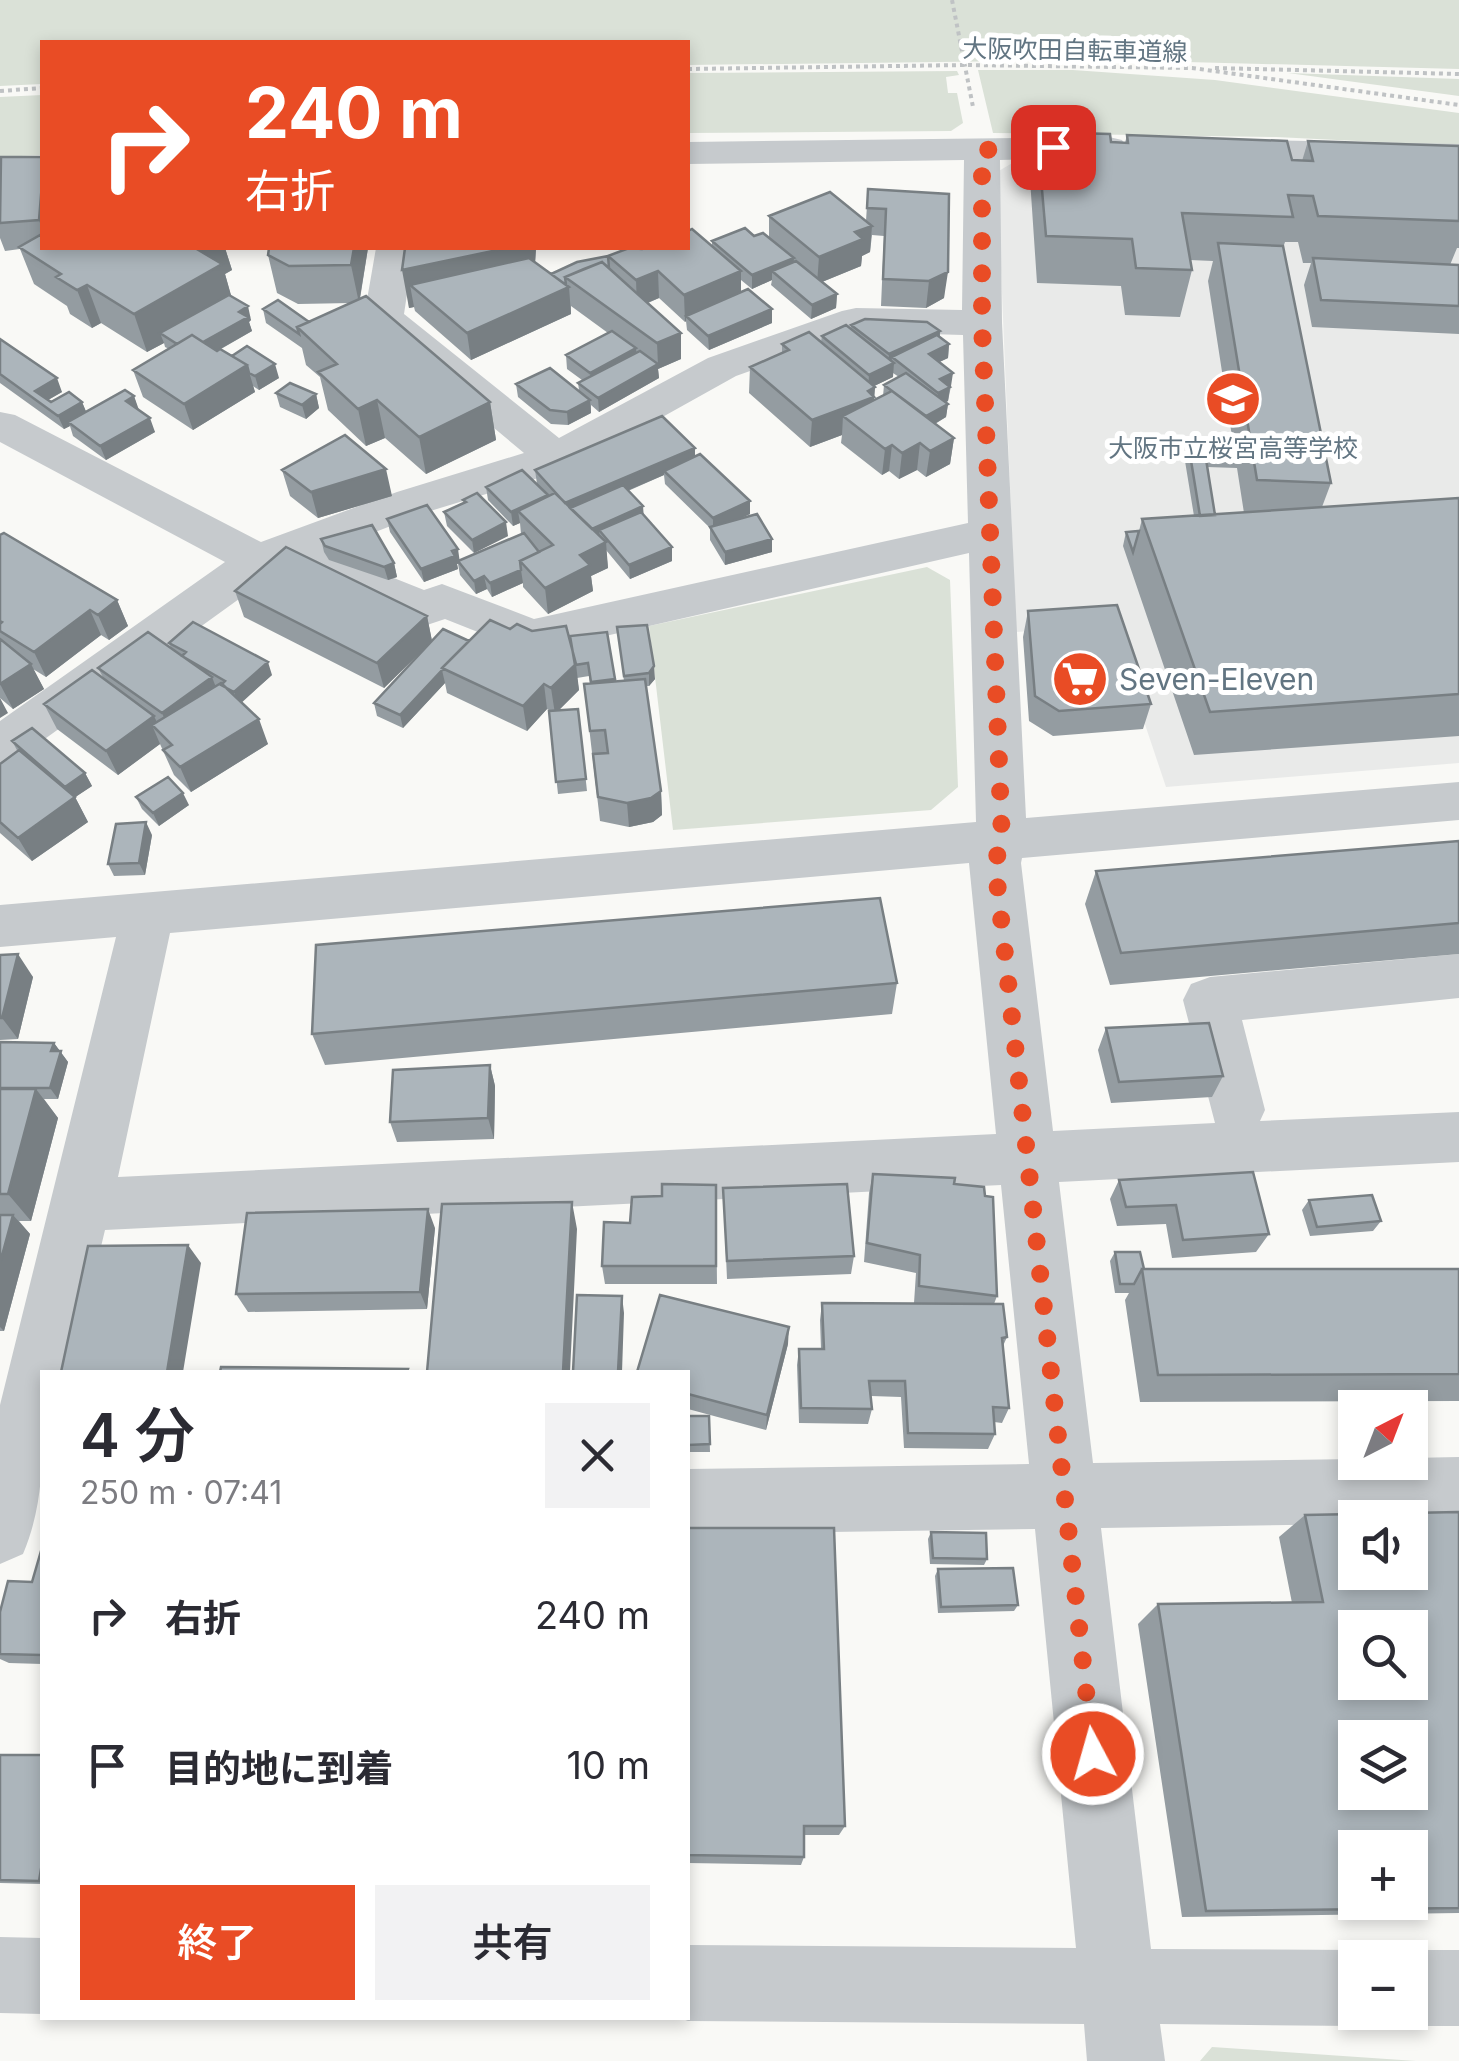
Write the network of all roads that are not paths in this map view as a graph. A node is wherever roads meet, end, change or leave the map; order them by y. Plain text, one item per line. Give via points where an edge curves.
1 (1151, 149) edge
2 (982, 150) junction
3 (1189, 150) edge
4 (690, 153) edge
5 (1459, 155) edge
6 (395, 250) edge
7 (982, 324) junction
8 (0, 425) edge
9 (556, 458) junction
10 (992, 533) junction
11 (270, 555) junction
12 (0, 746) edge
13 (1459, 801) edge
14 (1002, 840) junction
15 (148, 914) junction
16 (0, 926) edge
17 (1459, 976) edge
18 (1237, 1110) dead end
19 (1459, 1137) edge
20 (1027, 1160) junction
21 (82, 1205) junction
22 (47, 1370) edge
23 (40, 1405) edge
24 (1459, 1490) edge
25 (1064, 1495) junction
26 (690, 1502) edge
27 (16, 1519) edge
28 (0, 1975) edge
29 (40, 1976) edge
30 (690, 1983) edge
31 (1118, 1988) junction
32 (1338, 1988) edge
33 (1428, 1988) edge
34 (1459, 1988) edge
35 (1126, 2061) edge

1 - 2 street
2 - 4 street
2 - 7 street
3 - 5 street
6 - 9 street via 384,317
7 - 9 street via 856,320 722,367
7 - 10 street
8 - 11 street
9 - 11 street
10 - 11 street via 530,636 442,600 427,608
10 - 14 street
11 - 12 street
13 - 14 street
14 - 15 street
14 - 20 street via 995,863
15 - 16 street
15 - 21 street
17 - 18 street via 1210,1000
19 - 20 street
20 - 21 street
20 - 25 street
21 - 22 street
23 - 27 street
24 - 25 street
25 - 26 street
25 - 31 street
28 - 29 street
30 - 31 street
31 - 32 street
31 - 35 street
33 - 34 street

